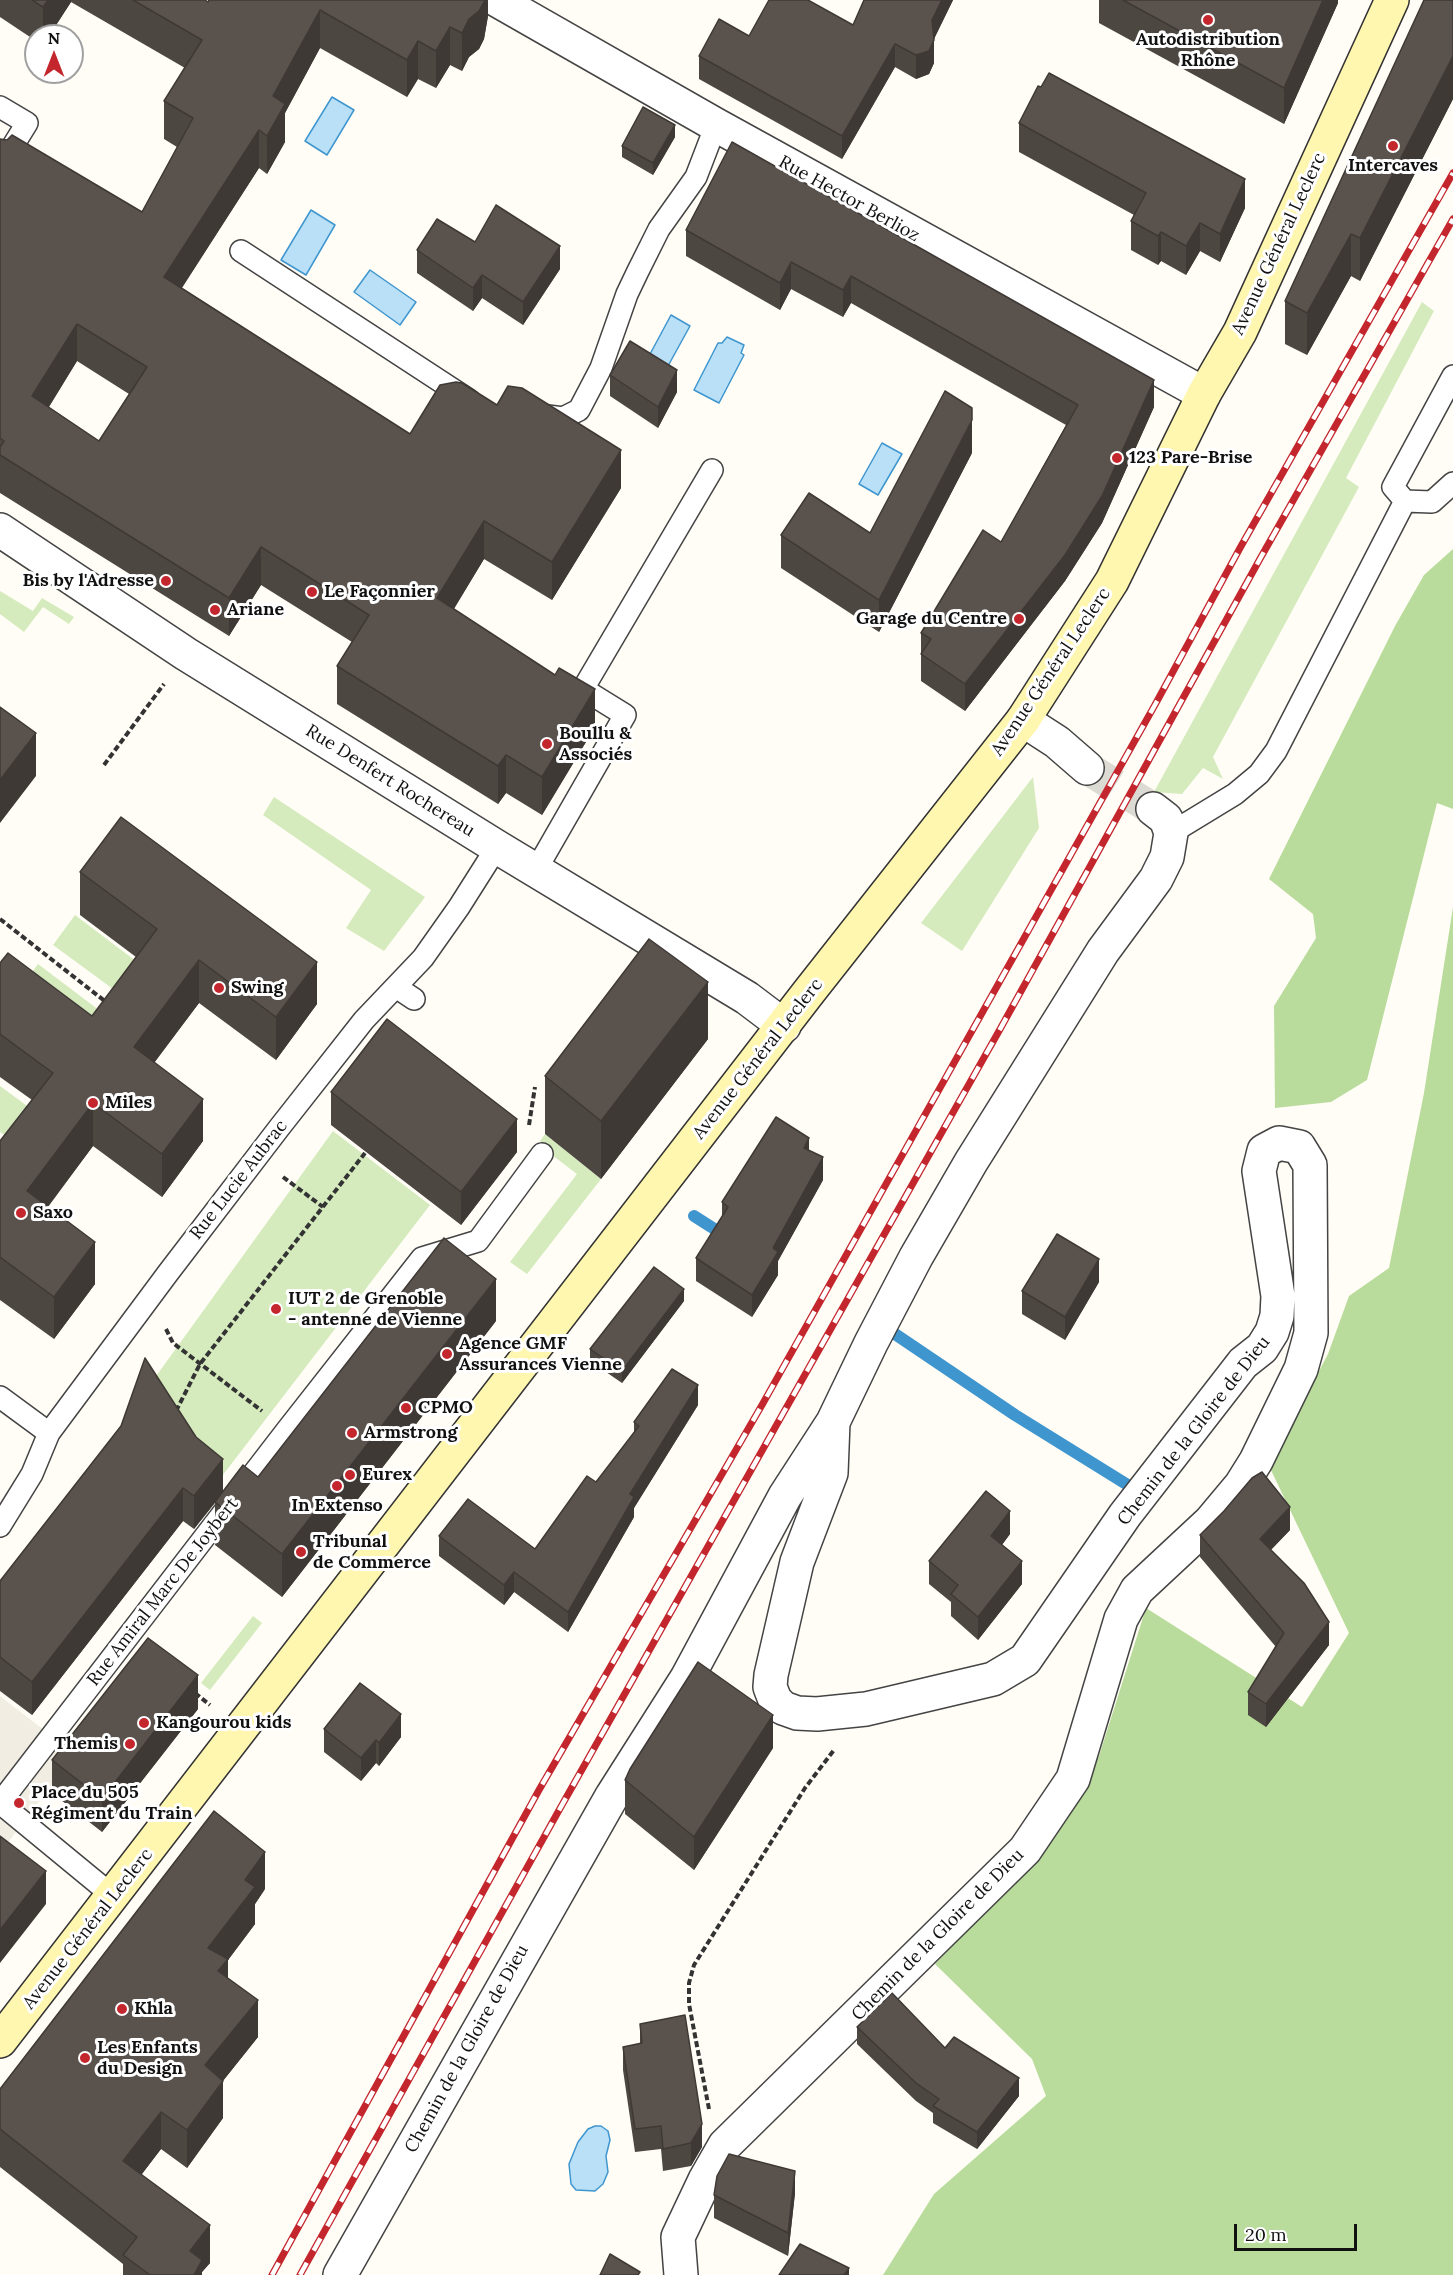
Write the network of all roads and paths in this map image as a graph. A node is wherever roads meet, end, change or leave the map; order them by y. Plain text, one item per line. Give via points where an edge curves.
1 (496, 0) edge
2 (1392, 0) edge
3 (0, 107) edge
4 (716, 125) junction
5 (1, 166) edge
6 (241, 251) dead end
7 (1453, 376) edge
8 (1204, 394) junction
9 (491, 409) edge
10 (521, 412) edge
11 (712, 470) dead end
12 (1453, 483) edge
13 (1405, 501) junction
14 (0, 531) edge
15 (186, 654) junction
16 (1023, 720) junction
17 (104, 765) dead end
18 (1087, 768) tunnel mouth
19 (1162, 821) joint
20 (497, 847) junction
21 (536, 870) junction
22 (0, 920) edge
23 (396, 987) junction
24 (414, 999) dead end
25 (115, 1009) edge
26 (784, 1026) junction
27 (365, 1153) dead end
28 (542, 1154) dead end
29 (257, 1156) junction
30 (323, 1207) junction
31 (151, 1295) junction
32 (200, 1364) junction
33 (0, 1397) edge
34 (173, 1416) edge
35 (833, 1422) junction
36 (287, 1430) junction
37 (49, 1433) junction
38 (0, 1526) edge
39 (188, 1688) edge
40 (242, 1728) junction
41 (837, 1745) dead end
42 (0, 1803) edge
43 (113, 1896) junction
44 (0, 2041) edge
45 (725, 2145) junction
46 (678, 2237) junction
47 (340, 2275) edge
48 (662, 2275) edge
49 (681, 2275) edge

1 - 4 street, Rue Hector Berlioz
2 - 8 main road, Avenue Général Leclerc via 1245,321
3 - 5 lane via 27,123
4 - 8 street, Rue Hector Berlioz
4 - 10 lane via 696,177 659,229 638,271 601,368 579,410 563,418
6 - 9 lane via 481,408
7 - 13 lane via 1393,487
8 - 16 main road, Avenue Général Leclerc via 1112,581
11 - 21 lane via 584,689 625,715
12 - 13 lane via 1432,502
13 - 19 lane via 1276,751 1259,774 1235,794
14 - 15 street, Rue Denfert Rochereau
15 - 17 path
15 - 20 street, Rue Denfert Rochereau
16 - 18 street
16 - 26 main road, Avenue Général Leclerc
19 - 35 street, Chemin de la Gloire de Dieu via 1167,857 1156,879 1103,951 1042,1047 916,1257
20 - 21 street, Rue Denfert Rochereau
20 - 23 lane, Rue Lucie Aubrac via 466,912
21 - 26 street, Rue Denfert Rochereau via 747,998
22 - 25 path
23 - 24 lane
23 - 29 lane, Rue Lucie Aubrac via 364,1020
26 - 40 main road, Avenue Général Leclerc
27 - 30 path
28 - 36 lane, Rue Amiral Marc De Joybert via 478,1241 422,1258
29 - 30 path
29 - 31 lane, Rue Lucie Aubrac
30 - 32 path
31 - 32 path via 174,1343
31 - 37 lane, Rue Lucie Aubrac
32 - 34 path
32 - 36 path
33 - 37 lane
35 - 45 street, Chemin de la Gloire de Dieu via 831,1473 797,1562 771,1675 775,1700 797,1713 818,1714 866,1709 993,1679 1025,1660 1125,1515 1243,1363 1262,1348 1272,1332 1278,1296 1259,1171 1264,1151 1279,1143 1299,1147 1310,1165 1312,1315 1301,1369 1241,1485 1210,1522 1137,1590 1121,1619 1073,1779 1025,1850
35 - 47 street, Chemin de la Gloire de Dieu via 785,1496 687,1678 612,1796
36 - 42 lane, Rue Amiral Marc De Joybert
37 - 38 lane, Rue Lucie Aubrac via 32,1474
39 - 40 path
40 - 43 main road, Avenue Général Leclerc
41 - 45 path via 805,1788 699,1955 689,1983 689,2004 712,2128
42 - 43 lane
43 - 44 main road, Avenue Général Leclerc
45 - 46 street, Chemin de la Gloire de Dieu
46 - 48 lane
46 - 49 street, Chemin de la Gloire de Dieu

